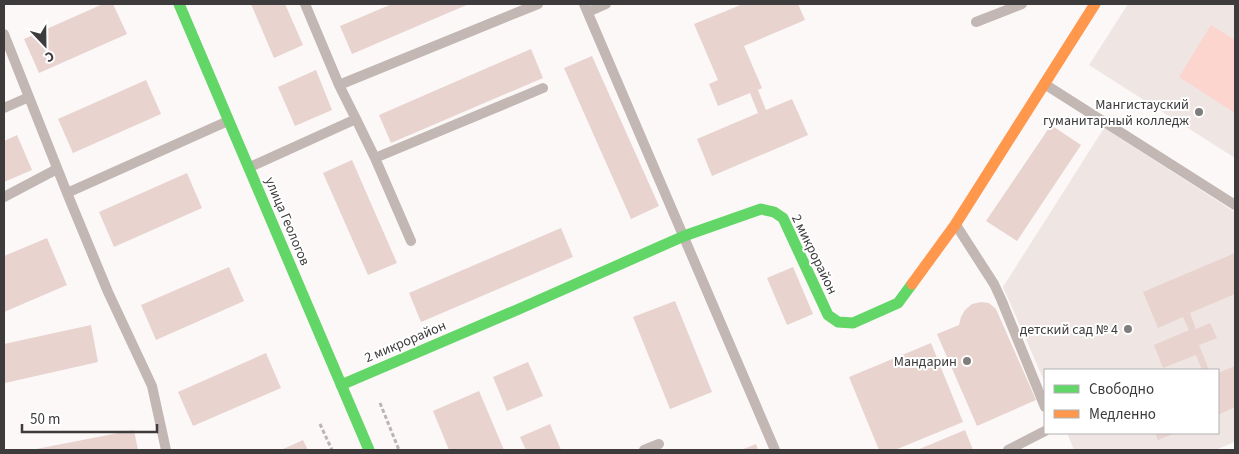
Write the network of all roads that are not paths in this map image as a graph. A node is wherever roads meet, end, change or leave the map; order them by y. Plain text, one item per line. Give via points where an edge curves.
1 (180, 4) edge
2 (304, 4) edge
3 (538, 4) edge
4 (606, 4) edge
5 (1022, 4) edge
6 (1095, 4) edge
7 (586, 8) edge
8 (976, 22) dead end
9 (4, 34) edge
10 (1044, 84) junction
11 (339, 85) junction
12 (543, 88) dead end
13 (29, 97) junction
14 (4, 108) edge
15 (356, 119) junction
16 (229, 121) junction
17 (376, 158) junction
18 (249, 168) junction
19 (57, 170) junction
20 (67, 193) junction
21 (4, 197) edge
22 (1235, 205) edge
23 (955, 224) junction
24 (684, 236) junction
25 (411, 241) dead end
26 (341, 385) junction
27 (1044, 405) edge
28 (1044, 432) edge
29 (659, 444) dead end
30 (166, 450) edge
31 (369, 450) edge
32 (644, 450) edge
33 (775, 450) edge
34 (1008, 450) edge

1 - 16 street, улица Геологов
2 - 11 lane
3 - 11 lane
4 - 7 lane
5 - 8 lane
6 - 10 street, 2 микрорайон
7 - 24 lane
9 - 13 lane
10 - 22 lane
10 - 23 street, 2 микрорайон
11 - 15 lane
12 - 17 lane
13 - 14 lane
13 - 19 lane
15 - 17 lane
15 - 18 lane
16 - 18 street, улица Геологов
16 - 20 lane
17 - 25 lane
18 - 26 street, улица Геологов
19 - 20 lane
19 - 21 lane
20 - 30 lane via 152,386
23 - 24 street, 2 микрорайон via 898,303 853,323 838,322 828,315 783,218 774,212 761,209
23 - 27 lane via 994,284
24 - 26 street, 2 микрорайон
24 - 33 lane
26 - 31 street, улица Геологов
28 - 34 lane
29 - 32 lane

